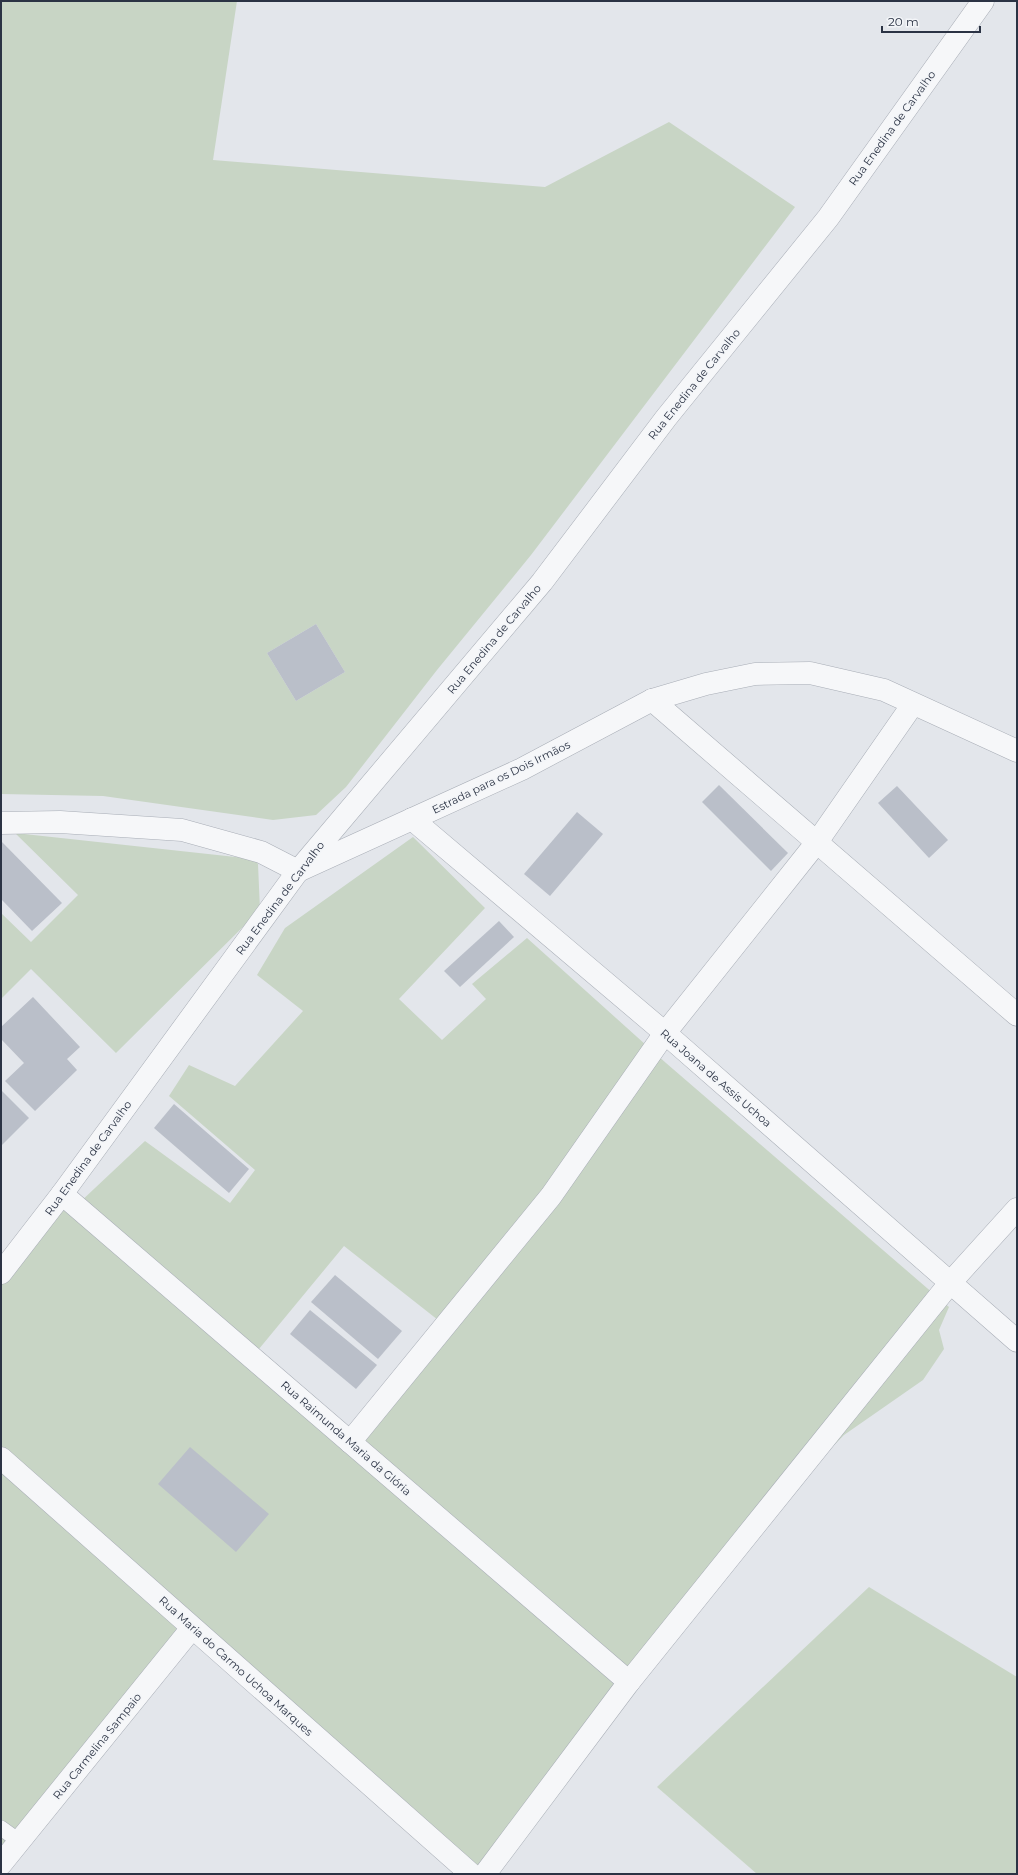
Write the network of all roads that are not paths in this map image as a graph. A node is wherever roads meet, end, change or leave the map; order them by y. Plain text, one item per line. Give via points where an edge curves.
1 (983, 1) edge
2 (652, 700) junction
3 (913, 704) junction
4 (1017, 751) edge
5 (412, 819) junction
6 (1, 823) edge
7 (817, 842) junction
8 (298, 871) junction
9 (1017, 1015) edge
10 (665, 1033) junction
11 (62, 1194) junction
12 (1017, 1209) edge
13 (1, 1273) edge
14 (950, 1283) junction
15 (1017, 1340) edge
16 (350, 1442) junction
17 (1, 1458) edge
18 (192, 1628) junction
19 (629, 1682) junction
20 (1, 1828) edge
21 (19, 1841) junction
22 (1, 1864) edge
23 (471, 1874) edge
24 (485, 1874) edge

1 - 8 street, Rua Enedina de Carvalho via 828,218 666,418 542,582
2 - 3 street, Estrada para os Dois Irmãos via 706,684 755,674 810,673 884,690
2 - 5 street, Estrada para os Dois Irmãos via 522,769
2 - 7 street
3 - 4 street, Estrada para os Dois Irmãos
3 - 7 street
5 - 8 street, Estrada para os Dois Irmãos
5 - 10 street, Rua Joana de Assis Uchoa
6 - 8 street via 60,822 182,830 261,852
7 - 9 street
7 - 10 street
8 - 11 street, Rua Enedina de Carvalho
10 - 14 street, Rua Joana de Assis Uchoa
10 - 16 street via 551,1196
11 - 13 street, Rua Enedina de Carvalho
11 - 16 street, Rua Raimunda Maria da Glória
12 - 14 street
14 - 15 street, Rua Joana de Assis Uchoa
14 - 19 street
16 - 19 street, Rua Raimunda Maria da Glória
17 - 18 street, Rua Maria do Carmo Uchoa Marques
18 - 21 street, Rua Carmelina Sampaio
18 - 23 street, Rua Maria do Carmo Uchoa Marques
19 - 24 street
20 - 21 lane
21 - 22 street, Rua Carmelina Sampaio

